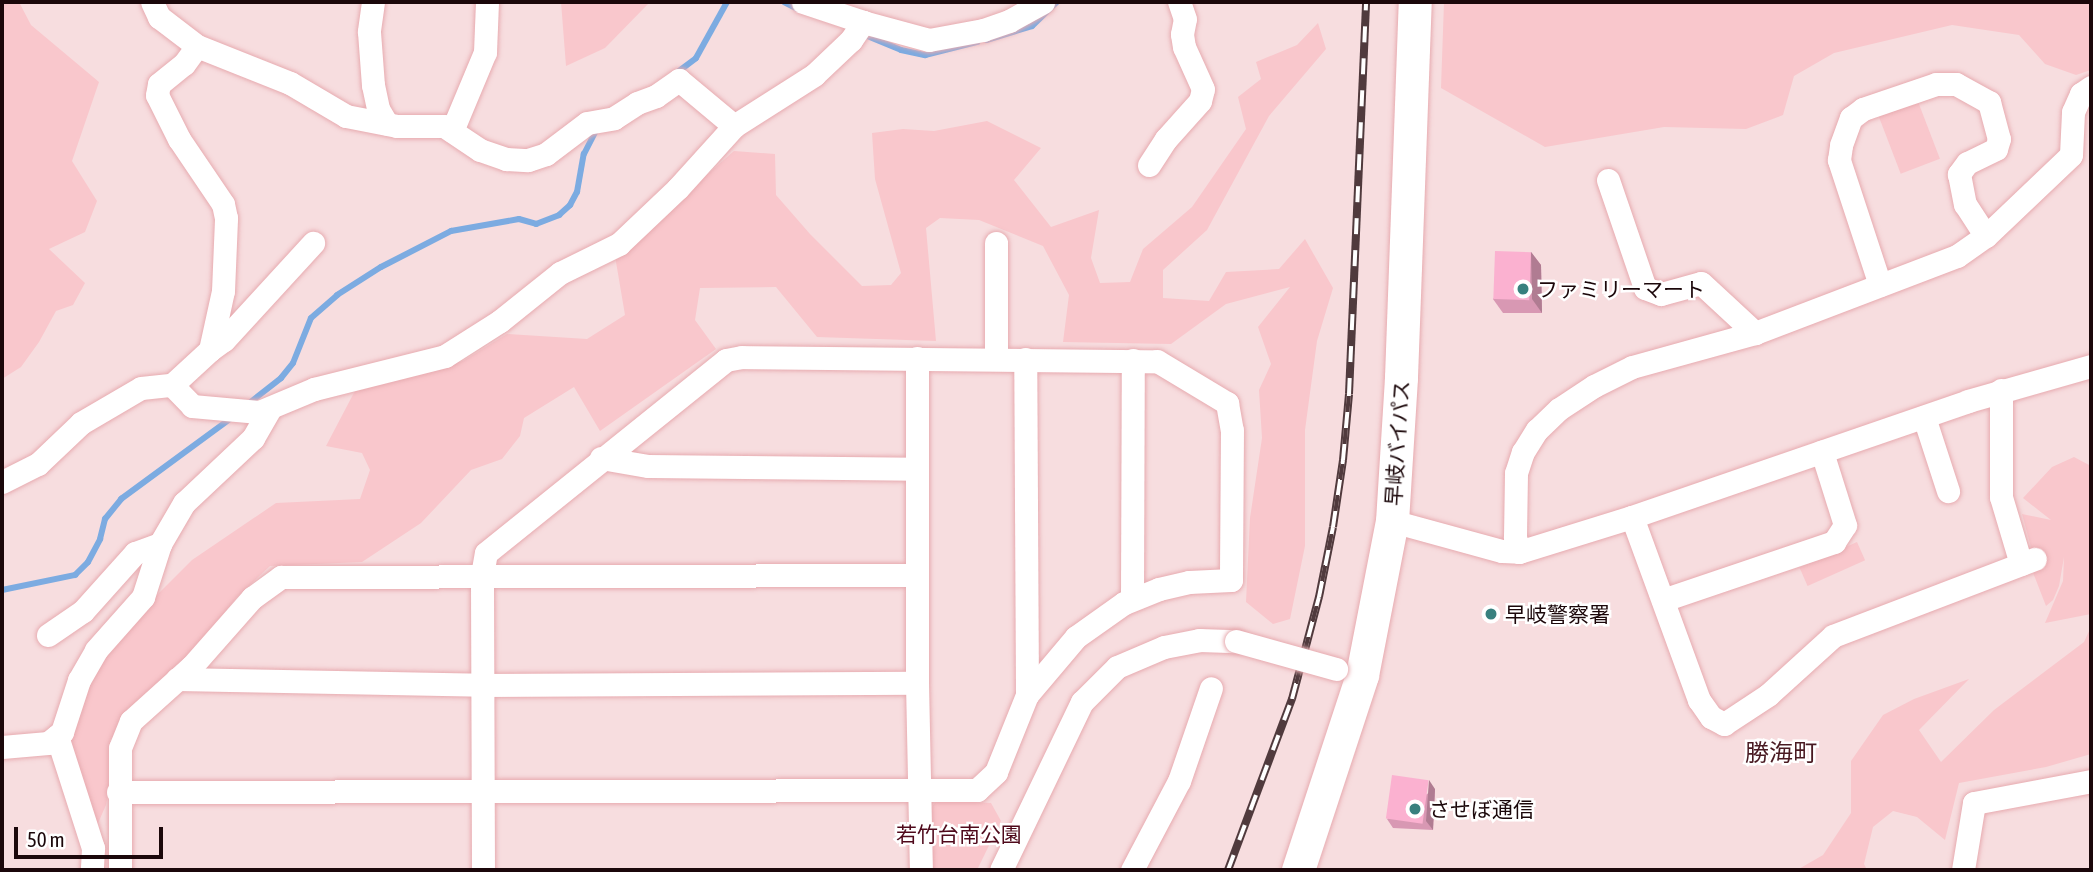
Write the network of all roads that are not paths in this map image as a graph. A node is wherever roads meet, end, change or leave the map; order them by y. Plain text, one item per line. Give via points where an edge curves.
1 (152, 2) edge
2 (373, 2) edge
3 (486, 2) edge
4 (803, 2) edge
5 (1043, 2) edge
6 (1179, 2) edge
7 (1415, 2) edge
8 (863, 22) junction
9 (197, 46) junction
10 (2091, 87) edge
11 (387, 124) junction
12 (734, 126) junction
13 (452, 131) junction
14 (1149, 165) dead end
15 (1608, 180) dead end
16 (1986, 236) junction
17 (313, 243) dead end
18 (996, 243) dead end
19 (1880, 285) junction
20 (1755, 333) junction
21 (210, 350) junction
22 (917, 358) junction
23 (996, 359) junction
24 (1025, 359) junction
25 (1133, 360) junction
26 (2091, 366) edge
27 (172, 385) junction
28 (2001, 390) junction
29 (265, 411) junction
30 (1924, 417) junction
31 (1822, 452) junction
32 (601, 458) junction
33 (915, 470) junction
34 (2, 482) edge
35 (1948, 491) dead end
36 (1632, 517) junction
37 (1391, 521) junction
38 (160, 544) junction
39 (1519, 552) junction
40 (482, 575) junction
41 (916, 575) junction
42 (1132, 599) junction
43 (1663, 600) junction
44 (48, 635) dead end
45 (1349, 672) junction
46 (177, 679) junction
47 (917, 682) junction
48 (482, 685) junction
49 (1210, 688) dead end
50 (1027, 695) junction
51 (57, 736) junction
52 (2, 747) edge
53 (2091, 781) edge
54 (920, 790) junction
55 (118, 792) junction
56 (482, 793) junction
57 (92, 870) edge
58 (120, 870) edge
59 (483, 870) edge
60 (921, 870) edge
61 (1000, 870) edge
62 (1132, 870) edge
63 (1298, 870) edge
64 (1963, 870) edge

1 - 9 street via 159,17
2 - 11 street via 369,32 373,85 377,109
3 - 13 street via 485,52
4 - 8 street
5 - 8 street via 983,30 929,40
6 - 14 street via 1185,19 1184,47 1203,89 1200,101
7 - 37 highway, 早岐バイパス
8 - 12 street via 814,75
9 - 11 street via 290,83 346,116
9 - 21 street via 184,64 159,84 157,95 179,139 223,204 226,218 223,291
10 - 16 street via 2081,94 2073,112 2071,155
11 - 13 street via 444,126
12 - 13 street via 679,80 527,160 480,150
12 - 29 street via 619,244 560,273 445,356 314,389
15 - 20 street via 1645,288 1661,294 1701,283
16 - 19 street via 1957,256
16 - 19 street via 1965,204 1959,174 1967,163 1996,149 1999,139 1989,102 1956,84 1936,84 1863,109 1851,118 1839,160
17 - 21 street
18 - 23 street
19 - 20 street
20 - 39 street via 1632,367 1559,409 1537,430 1516,473
21 - 27 street
22 - 23 street
22 - 32 street via 726,360
22 - 33 street
23 - 24 street
24 - 25 street
24 - 50 street
25 - 42 street
25 - 42 street via 1157,361 1207,388 1227,403 1232,430 1231,580 1189,582
26 - 28 street
27 - 29 street via 192,405
27 - 34 street via 141,388 110,404 81,423 38,464
28 - 30 street
28 - 43 street via 2001,497 2028,561 1833,636 1768,695 1724,724 1699,700
29 - 38 street via 253,438 184,503
30 - 31 street
30 - 35 street
31 - 36 street
31 - 43 street via 1845,525 1834,542
32 - 33 street via 648,467
32 - 40 street via 486,554
33 - 41 street
36 - 39 street
36 - 43 street
37 - 39 street
37 - 45 highway, 早岐バイパス
38 - 44 street via 135,553 83,611
38 - 51 street via 143,597 96,650
40 - 41 street
40 - 46 street via 281,577 252,598
40 - 48 street
41 - 47 street
42 - 50 street via 1076,637
45 - 61 street, bridge via 1236,641 1199,640 1164,647 1117,667 1082,702
45 - 63 highway, 早岐バイパス
46 - 48 street
46 - 55 street via 131,721 120,748
47 - 48 street
47 - 54 street
48 - 56 street
49 - 62 street via 1179,781
50 - 54 street via 996,772 977,790
51 - 52 street via 48,743
51 - 57 street via 93,848
53 - 64 street via 1974,803
54 - 56 street
54 - 60 street
55 - 56 street
55 - 58 street
56 - 59 street

